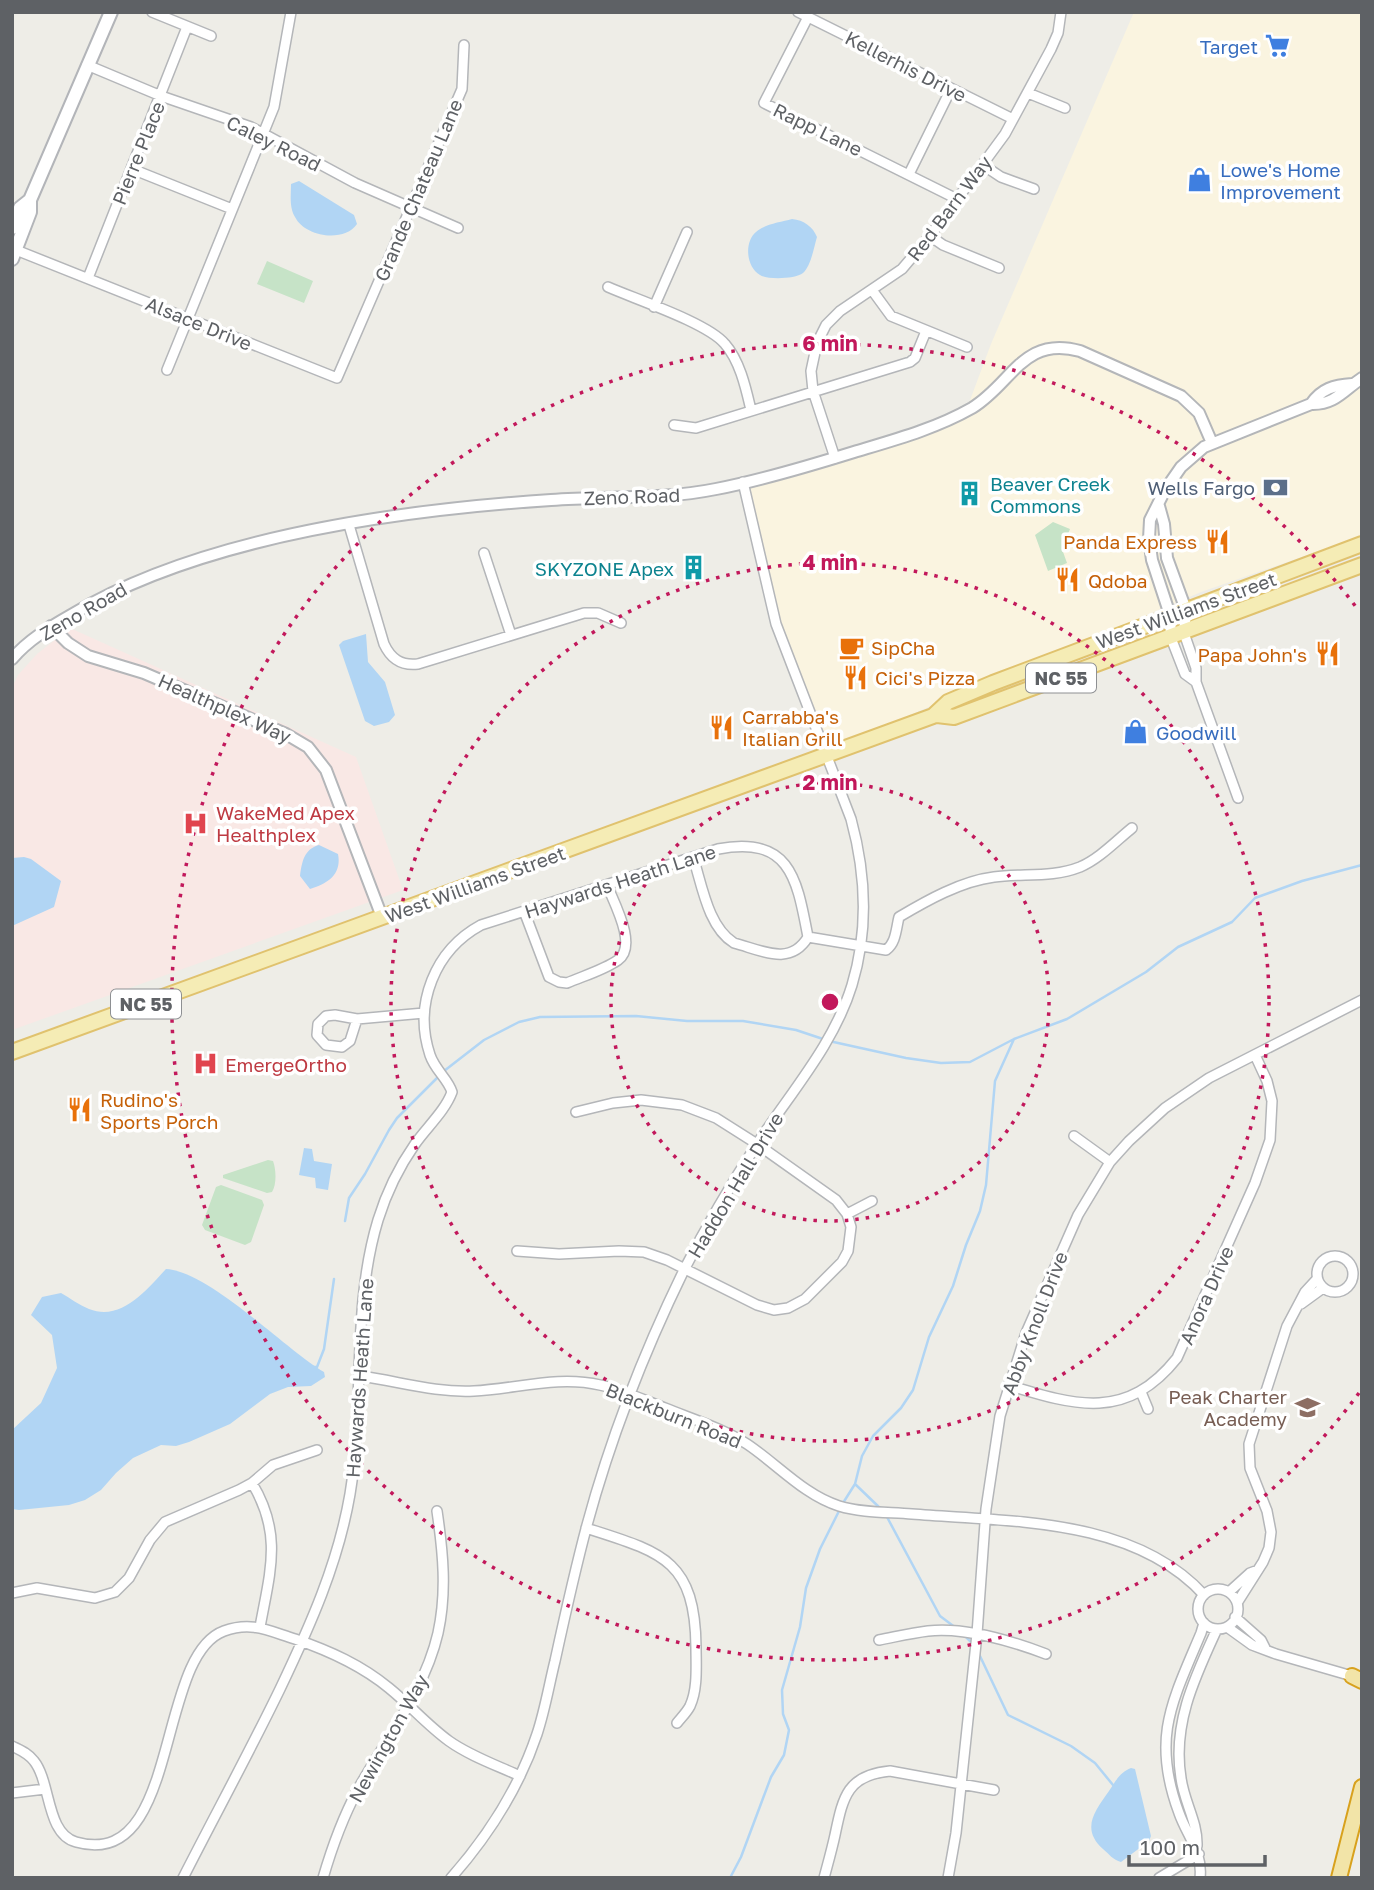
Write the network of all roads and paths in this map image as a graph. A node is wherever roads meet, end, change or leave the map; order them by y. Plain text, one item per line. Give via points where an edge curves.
1 (111, 12) edge
2 (152, 12) edge
3 (291, 12) edge
4 (798, 12) edge
5 (1061, 12) edge
6 (808, 17) junction
7 (187, 27) junction
8 (211, 36) dead end
9 (464, 44) dead end
10 (87, 65) junction
11 (951, 89) junction
12 (1028, 93) junction
13 (161, 96) junction
14 (1065, 108) dead end
15 (1013, 119) junction
16 (264, 134) junction
17 (983, 165) junction
18 (132, 169) junction
19 (909, 174) junction
20 (1034, 188) dead end
21 (957, 199) junction
22 (30, 200) junction
23 (411, 208) junction
24 (232, 209) junction
25 (12, 228) edge
26 (458, 228) dead end
27 (687, 232) dead end
28 (930, 236) junction
29 (14, 255) edge
30 (999, 268) dead end
31 (88, 278) junction
32 (608, 287) dead end
33 (872, 290) junction
34 (654, 307) junction
35 (187, 319) junction
36 (926, 331) junction
37 (358, 333) joint
38 (967, 347) dead end
39 (167, 370) dead end
40 (1357, 381) edge
41 (813, 391) junction
42 (751, 410) junction
43 (674, 425) dead end
44 (1212, 443) junction
45 (835, 458) junction
46 (743, 482) junction
47 (1159, 506) junction
48 (349, 525) junction
49 (1362, 544) edge
50 (484, 553) dead end
51 (1362, 565) edge
52 (1185, 610) junction
53 (1170, 615) junction
54 (621, 623) dead end
55 (51, 626) junction
56 (510, 635) junction
57 (1177, 635) junction
58 (12, 659) edge
59 (937, 715) junction
60 (827, 755) junction
61 (1238, 798) dead end
62 (1132, 828) dead end
63 (693, 857) junction
64 (607, 885) junction
65 (524, 911) junction
66 (382, 917) junction
67 (807, 937) junction
68 (860, 945) junction
69 (1362, 1000) edge
70 (424, 1013) junction
71 (357, 1019) junction
72 (12, 1052) edge
73 (1255, 1055) junction
74 (576, 1112) dead end
75 (1074, 1136) dead end
76 (757, 1144) junction
77 (1110, 1162) junction
78 (872, 1201) dead end
79 (847, 1214) junction
80 (517, 1251) dead end
81 (685, 1268) junction
82 (1320, 1284) dead end
83 (359, 1376) junction
84 (1008, 1385) junction
85 (1141, 1392) junction
86 (629, 1394) junction
87 (1148, 1409) dead end
88 (317, 1450) dead end
89 (252, 1483) junction
90 (437, 1511) dead end
91 (985, 1520) junction
92 (586, 1528) junction
93 (1258, 1570) junction
94 (1229, 1592) junction
95 (12, 1593) edge
96 (1204, 1595) junction
97 (1237, 1603) junction
98 (1236, 1617) junction
99 (1203, 1623) junction
100 (260, 1627) junction
101 (1222, 1628) junction
102 (976, 1634) junction
103 (879, 1640) dead end
104 (303, 1642) junction
105 (1265, 1648) junction
106 (1046, 1654) dead end
107 (1359, 1678) edge
108 (407, 1705) junction
109 (677, 1723) dead end
110 (12, 1746) edge
111 (1179, 1759) junction
112 (1166, 1760) junction
113 (520, 1776) junction
114 (960, 1784) junction
115 (1362, 1787) edge
116 (45, 1789) junction
117 (994, 1790) dead end
118 (12, 1793) edge
119 (1362, 1825) edge
120 (1198, 1851) junction
121 (183, 1878) edge
122 (323, 1878) edge
123 (450, 1878) edge
124 (824, 1878) edge
125 (948, 1878) edge
126 (1158, 1878) edge
127 (1200, 1878) edge
128 (1339, 1878) edge
129 (1347, 1878) edge

1 - 10 main road
2 - 7 street
3 - 16 street via 278,93
4 - 6 street, Kellerhis Drive
5 - 12 street, Red Barn Way via 1058,33
6 - 11 street, Kellerhis Drive
6 - 19 street, Rapp Lane via 764,103
7 - 8 street
7 - 13 street, Pierre Place
9 - 23 street, Grande Chateau Lane via 461,89
10 - 13 street, Caley Road
10 - 22 main road
11 - 15 street, Kellerhis Drive
11 - 19 street
12 - 14 street
12 - 15 street, Red Barn Way
13 - 16 street, Caley Road
13 - 18 street, Pierre Place
15 - 17 street, Red Barn Way
16 - 23 street, Caley Road
16 - 24 street
17 - 20 street
17 - 21 street, Red Barn Way
18 - 24 street
18 - 31 street, Pierre Place
19 - 21 street, Rapp Lane
21 - 28 street, Red Barn Way
22 - 25 main road via 20,208
22 - 29 main road
23 - 26 street, Caley Road
23 - 37 street, Grande Chateau Lane
24 - 35 street
27 - 34 street
28 - 30 street
28 - 33 street, Red Barn Way via 902,269
29 - 31 street, Alsace Drive
31 - 35 street, Alsace Drive
32 - 34 street
33 - 36 street via 891,316
33 - 41 street, Red Barn Way via 826,325 814,355
34 - 42 street via 706,330 727,346
35 - 37 street, Alsace Drive via 337,378
35 - 39 street
36 - 38 street
36 - 41 street via 910,362
40 - 44 street via 1342,396
41 - 42 street
41 - 45 street, Red Barn Way
42 - 43 street via 696,428
44 - 45 street, Zeno Road via 1199,413 1181,396 1080,351 1054,348 1028,356 987,398 959,415
44 - 47 street via 1181,467
45 - 46 street, Zeno Road
46 - 48 street, Zeno Road via 687,494 503,503
46 - 60 street, Haddon Hall Drive via 776,624
47 - 52 street via 1167,558
47 - 53 street via 1150,520 1150,550
48 - 55 street, Zeno Road via 231,550 148,577 108,593
48 - 56 street via 384,644 394,659 418,664
49 - 52 main road, West Williams Street / NC 55
50 - 56 street
51 - 57 main road, West Williams Street / NC 55
52 - 53 main road, West Williams Street / NC 55
52 - 57 street
53 - 57 street
53 - 59 main road, West Williams Street / NC 55 via 948,702
54 - 56 street via 598,613 584,613
55 - 58 street, Zeno Road
55 - 66 street, Healthplex Way via 88,656 144,673 308,747 332,782
57 - 59 main road, West Williams Street / NC 55 via 954,718
57 - 61 street via 1196,668 1196,682
59 - 60 main road, West Williams Street / NC 55
60 - 66 main road, West Williams Street / NC 55
60 - 68 street, Haddon Hall Drive via 850,819 862,872
62 - 68 street via 1081,866 1050,874 992,877 937,895 898,917 894,940 886,950
63 - 64 street, Haywards Heath Lane
63 - 67 street, Haywards Heath Lane via 743,845 778,858 795,880
63 - 67 street via 719,932 727,939 784,955 796,952
64 - 65 street, Haywards Heath Lane
64 - 65 street via 627,947 618,960 568,983 549,977
65 - 70 street, Haywards Heath Lane via 481,925 454,944 432,976
66 - 72 main road, West Williams Street / NC 55
67 - 68 street
68 - 76 street, Haddon Hall Drive via 853,983 831,1034
69 - 73 street, Abby Knoll Drive
70 - 71 street
70 - 83 street, Haywards Heath Lane via 430,1057 452,1092 403,1163 379,1219 364,1280
71 - 71 street via 326,1016 318,1024 317,1035 326,1045 342,1047 350,1041
73 - 77 street, Abby Knoll Drive via 1209,1078 1165,1108
73 - 85 street, Anora Drive via 1272,1101 1266,1154 1180,1352
74 - 76 street via 627,1101 669,1103 707,1113
75 - 77 street
76 - 79 street via 836,1200
76 - 81 street, Haddon Hall Drive
77 - 84 street, Abby Knoll Drive via 1073,1225
78 - 79 street
79 - 81 street via 850,1241 842,1262 805,1299 788,1308 757,1305
80 - 81 street via 633,1251
81 - 86 street, Haddon Hall Drive
82 - 93 street via 1294,1310 1249,1444 1250,1468 1271,1532
83 - 86 street, Blackburn Road via 461,1391 574,1381
83 - 104 street, Haywards Heath Lane via 355,1456 345,1519
84 - 85 street, Anora Drive via 1080,1403 1110,1403
84 - 91 street, Abby Knoll Drive
85 - 87 street
86 - 91 street, Blackburn Road via 732,1436 838,1506
86 - 92 street, Haddon Hall Drive
88 - 89 street via 273,1465
89 - 95 street via 165,1522 115,1592 95,1598 37,1588
89 - 100 street via 266,1510 273,1546
90 - 108 street, Newington Way via 443,1570 441,1618 431,1656
91 - 96 street, Blackburn Road via 1080,1531 1116,1541 1175,1568
91 - 102 street, Abby Knoll Drive
92 - 109 street via 658,1554 686,1585 696,1619 695,1686 690,1706
92 - 113 street, Haddon Hall Drive via 543,1715
93 - 94 street
93 - 97 street
94 - 96 street via 1216,1589
94 - 97 street
96 - 99 street via 1199,1606
97 - 98 street
98 - 101 street
98 - 105 street
99 - 101 street
99 - 112 street via 1174,1696
100 - 104 street
100 - 116 street via 223,1632 200,1651 187,1677 153,1791 134,1823 118,1838 94,1844 70,1840 58,1828
101 - 105 street
101 - 111 street via 1187,1699
102 - 103 street via 930,1631
102 - 106 street
102 - 114 street, Abby Knoll Drive
104 - 108 street via 360,1668
104 - 121 street, Haywards Heath Lane
105 - 107 street
108 - 113 street via 452,1743
108 - 122 street, Newington Way via 357,1791
110 - 116 street via 33,1759
111 - 112 street
111 - 120 street via 1198,1833
112 - 120 street via 1175,1802
113 - 123 street, Haddon Hall Drive via 491,1826
114 - 117 street
114 - 124 street via 890,1771 859,1779 841,1805
114 - 125 street, Abby Knoll Drive
115 - 128 highway
116 - 118 street
119 - 129 highway
120 - 126 street
120 - 127 street

